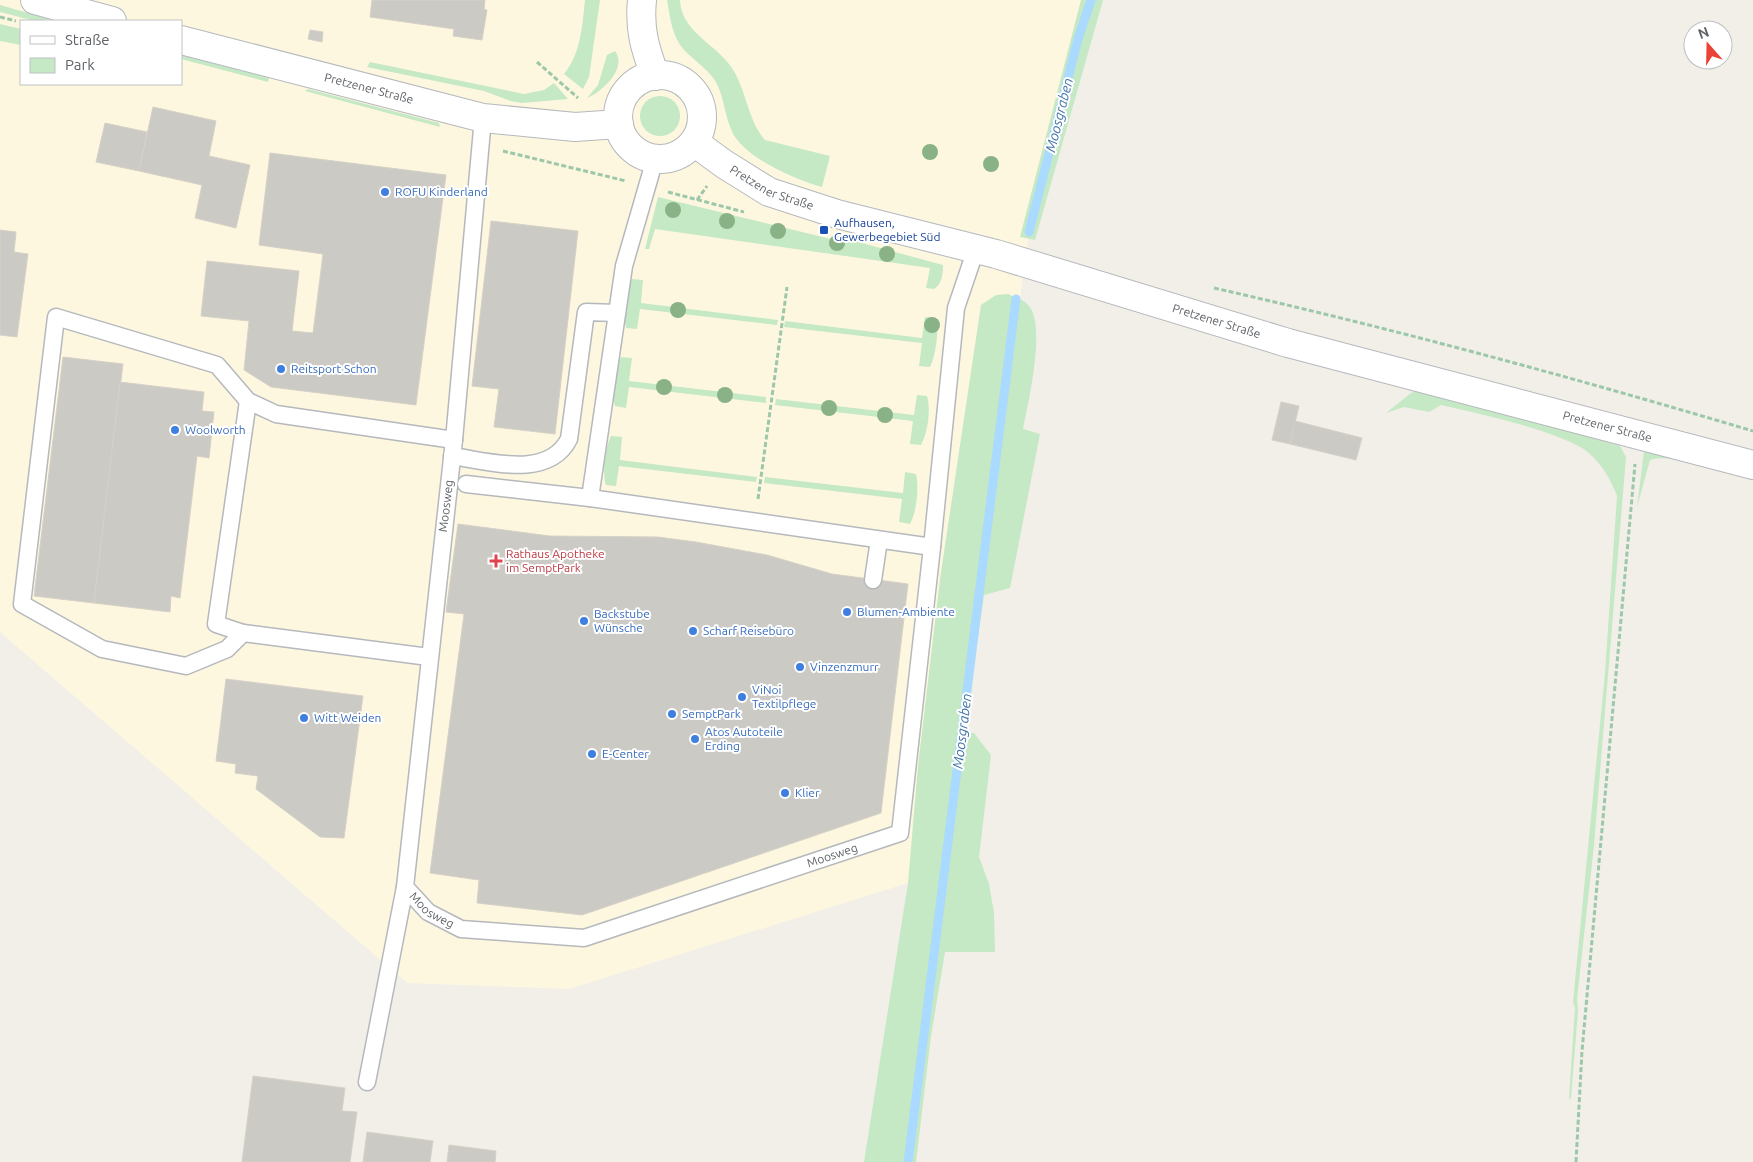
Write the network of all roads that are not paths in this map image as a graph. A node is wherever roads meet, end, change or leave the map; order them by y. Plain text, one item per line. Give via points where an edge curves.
1 (34, 0) edge
2 (642, 0) edge
3 (108, 20) edge
4 (182, 40) edge
5 (655, 76) junction
6 (483, 118) junction
7 (619, 124) junction
8 (694, 142) junction
9 (655, 159) junction
10 (976, 250) junction
11 (617, 313) junction
12 (248, 401) junction
13 (453, 448) junction
14 (1753, 465) edge
15 (466, 484) dead end
16 (590, 498) junction
17 (879, 540) junction
18 (932, 547) junction
19 (874, 580) dead end
20 (243, 632) junction
21 (429, 656) junction
22 (404, 887) junction
23 (367, 1082) dead end

1 - 3 street
2 - 5 street via 641,32
4 - 6 street, Pretzener Straße
5 - 7 street via 630,88 620,105
5 - 8 street via 683,82 696,96 702,114 699,134
6 - 7 street, Pretzener Straße via 576,127
6 - 13 lane, Moosweg
7 - 9 street via 624,138 634,150
8 - 9 street via 681,154
8 - 10 street, Pretzener Straße via 770,192 837,214
9 - 11 lane via 624,266
10 - 14 street, Pretzener Straße via 1288,343
10 - 18 lane via 956,308
11 - 13 lane via 586,312 569,439 564,449 535,464 504,463
11 - 16 lane
12 - 13 lane via 276,414
12 - 20 lane via 216,624
12 - 20 lane via 217,366 56,317 22,604 102,649 186,666 227,649
13 - 21 lane, Moosweg
15 - 16 lane
16 - 17 lane
17 - 18 lane
17 - 19 lane
18 - 22 lane, Moosweg via 900,833 584,938 461,929 428,912
20 - 21 lane
21 - 22 lane, Moosweg
22 - 23 lane

